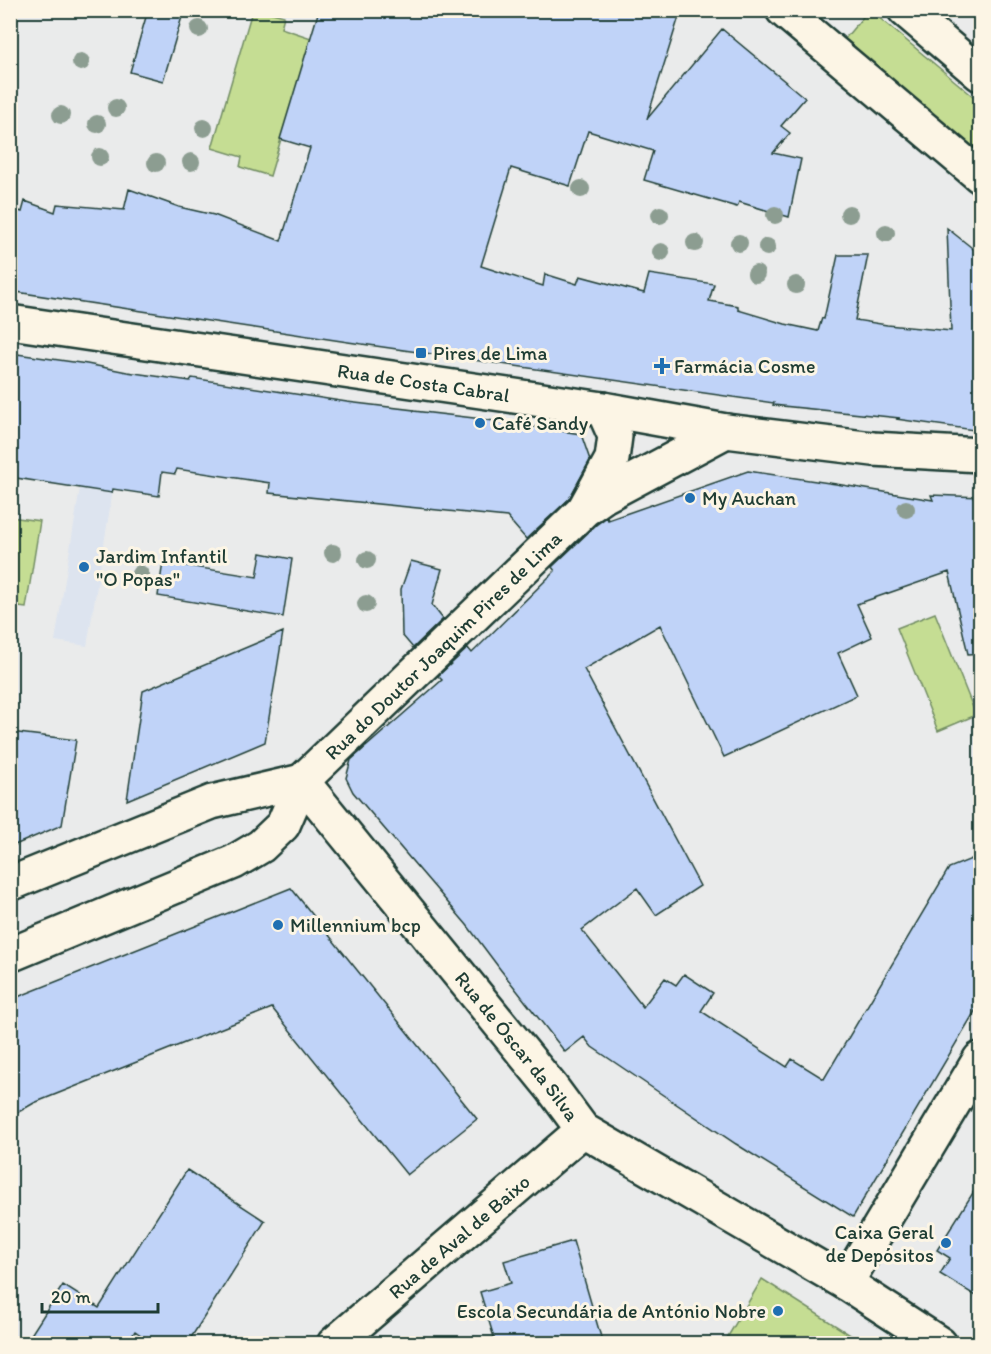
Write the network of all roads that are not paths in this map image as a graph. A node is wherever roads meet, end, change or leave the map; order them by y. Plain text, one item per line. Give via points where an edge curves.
1 (905, 10) edge
2 (802, 16) edge
3 (981, 74) edge
4 (981, 176) edge
5 (10, 322) edge
6 (603, 409) junction
7 (726, 430) junction
8 (981, 455) edge
9 (584, 510) junction
10 (302, 781) junction
11 (10, 884) edge
12 (10, 955) edge
13 (981, 1059) edge
14 (583, 1130) junction
15 (846, 1283) junction
16 (334, 1344) edge
17 (940, 1344) edge

1 - 3 street
2 - 4 street
5 - 6 street, Rua de Costa Cabral
6 - 7 street, Rua de Costa Cabral
6 - 9 street, Rua do Doutor Joaquim Pires de Lima via 615,436 612,459
7 - 8 street, Rua de Costa Cabral via 873,449
7 - 9 street, Rua do Doutor Joaquim Pires de Lima
9 - 10 street, Rua do Doutor Joaquim Pires de Lima
10 - 11 street via 212,802
10 - 12 street, Rua do Doutor Joaquim Pires de Lima via 283,825 261,846 234,862
10 - 14 street, Rua de Óscar da Silva
13 - 15 street
14 - 15 street, Rua de Óscar da Silva
14 - 16 street, Rua de Aval de Baixo
15 - 17 street, Rua de Óscar da Silva

